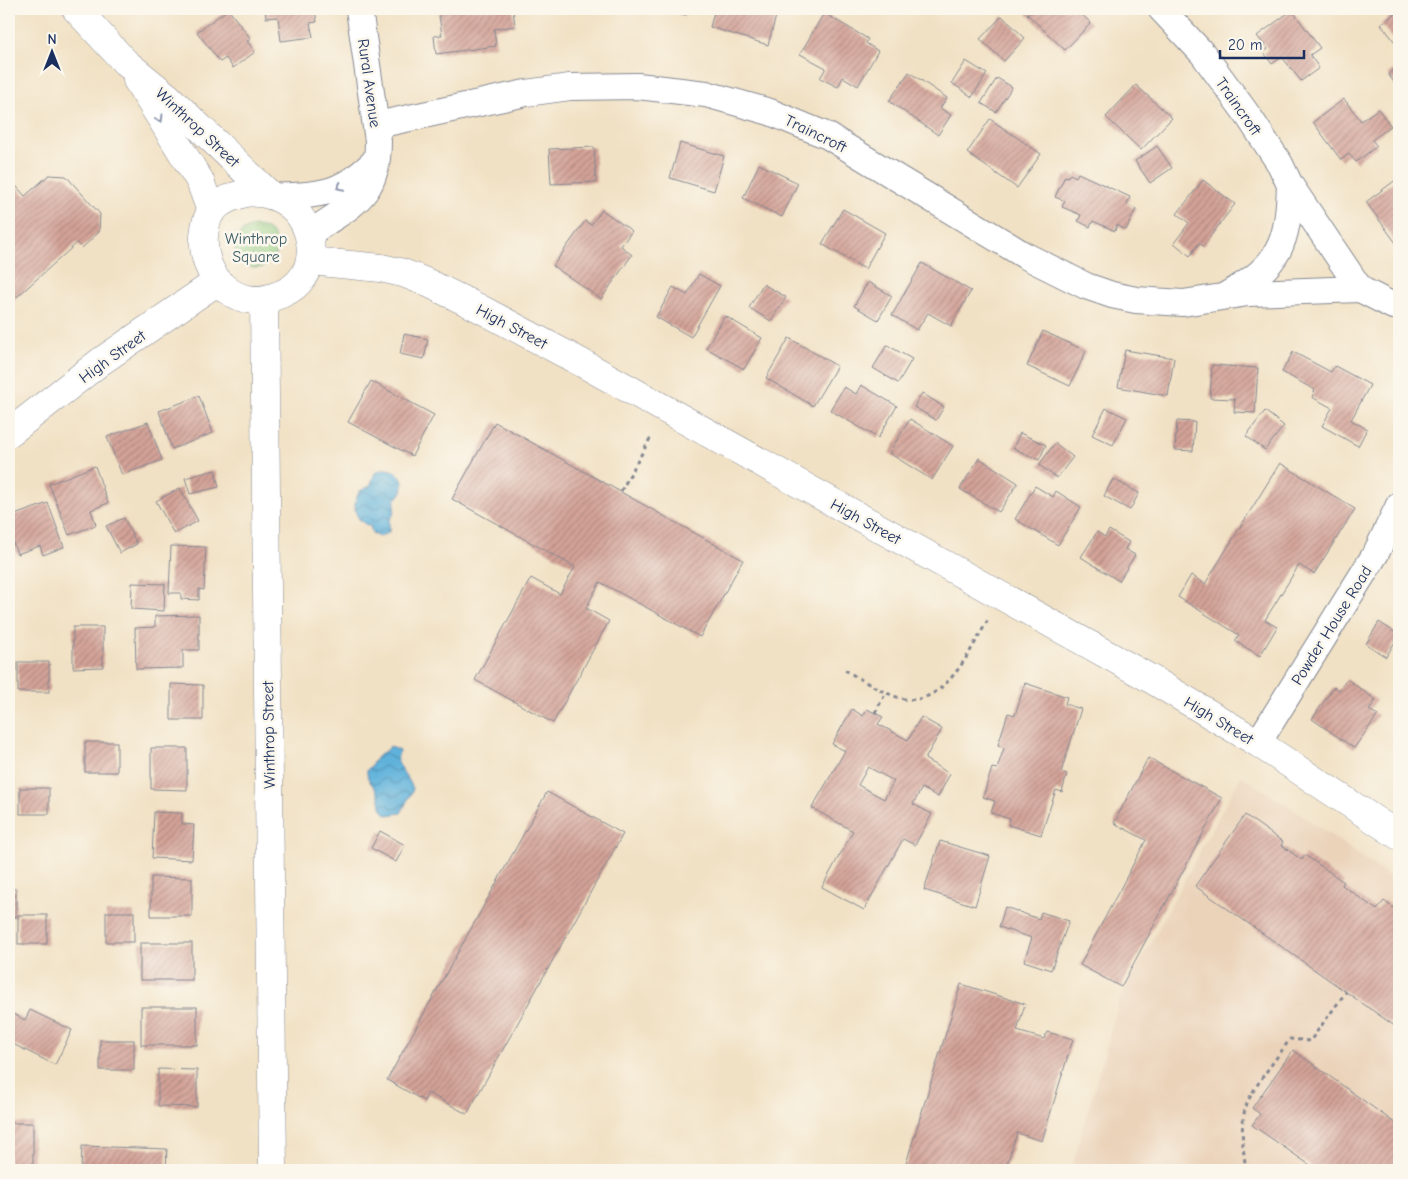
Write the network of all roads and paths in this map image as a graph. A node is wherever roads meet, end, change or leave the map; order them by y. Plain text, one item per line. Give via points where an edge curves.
1 (76, 9) edge
2 (360, 9) edge
3 (1161, 9) edge
4 (125, 62) junction
5 (377, 125) junction
6 (378, 157) junction
7 (1290, 185) junction
8 (271, 195) junction
9 (211, 211) junction
10 (309, 234) junction
11 (310, 261) junction
12 (218, 281) junction
13 (1360, 289) junction
14 (1225, 296) junction
15 (264, 300) junction
16 (1397, 309) edge
17 (9, 433) edge
18 (652, 435) dead end
19 (621, 492) dead end
20 (1399, 505) edge
21 (1002, 596) junction
22 (845, 670) dead end
23 (886, 692) junction
24 (875, 713) dead end
25 (1258, 743) junction
26 (1399, 836) edge
27 (1346, 992) dead end
28 (1312, 1167) dead end
29 (1246, 1168) edge
30 (273, 1170) edge
31 (1224, 1170) edge
32 (1302, 1170) edge
33 (1308, 1170) edge

1 - 4 main road, Winthrop Street
2 - 5 street, Rural Avenue
3 - 7 street, Traincroft via 1203,54 1280,164
4 - 8 main road, Winthrop Street via 168,97
4 -> 9 main road, Winthrop Street via 200,181
5 - 6 street, Rural Avenue
5 - 14 street, Traincroft via 526,93 570,88 638,86 706,94 770,112 828,136 1024,255 1086,286 1112,295 1159,302 1183,303
6 -> 8 street via 361,175 327,194
6 - 10 street, Rural Avenue via 370,187 363,195
7 - 13 street, Traincroft
7 - 14 street, Traincroft via 1289,217 1280,247 1262,272
8 - 9 main road via 249,192 222,201
8 - 10 main road via 293,208
9 - 12 main road via 205,225 204,250
10 - 11 main road
11 - 15 main road via 296,285 284,294
11 - 21 main road, High Street via 381,268 426,282 582,363
12 - 15 main road via 234,296 244,300
12 - 17 main road, High Street via 100,362
13 - 14 street, Traincroft
13 - 16 street, Traincroft
15 - 30 main road, Winthrop Street
18 - 19 path
20 - 25 street, Powder House Road via 1376,552
21 - 23 path via 942,688 930,696 912,699
21 - 25 main road, High Street
22 - 23 path
23 - 24 path
25 - 26 main road, High Street
27 - 29 path via 1310,1041 1290,1040 1249,1098 1242,1142
28 - 33 path
29 - 31 path
29 - 32 path

